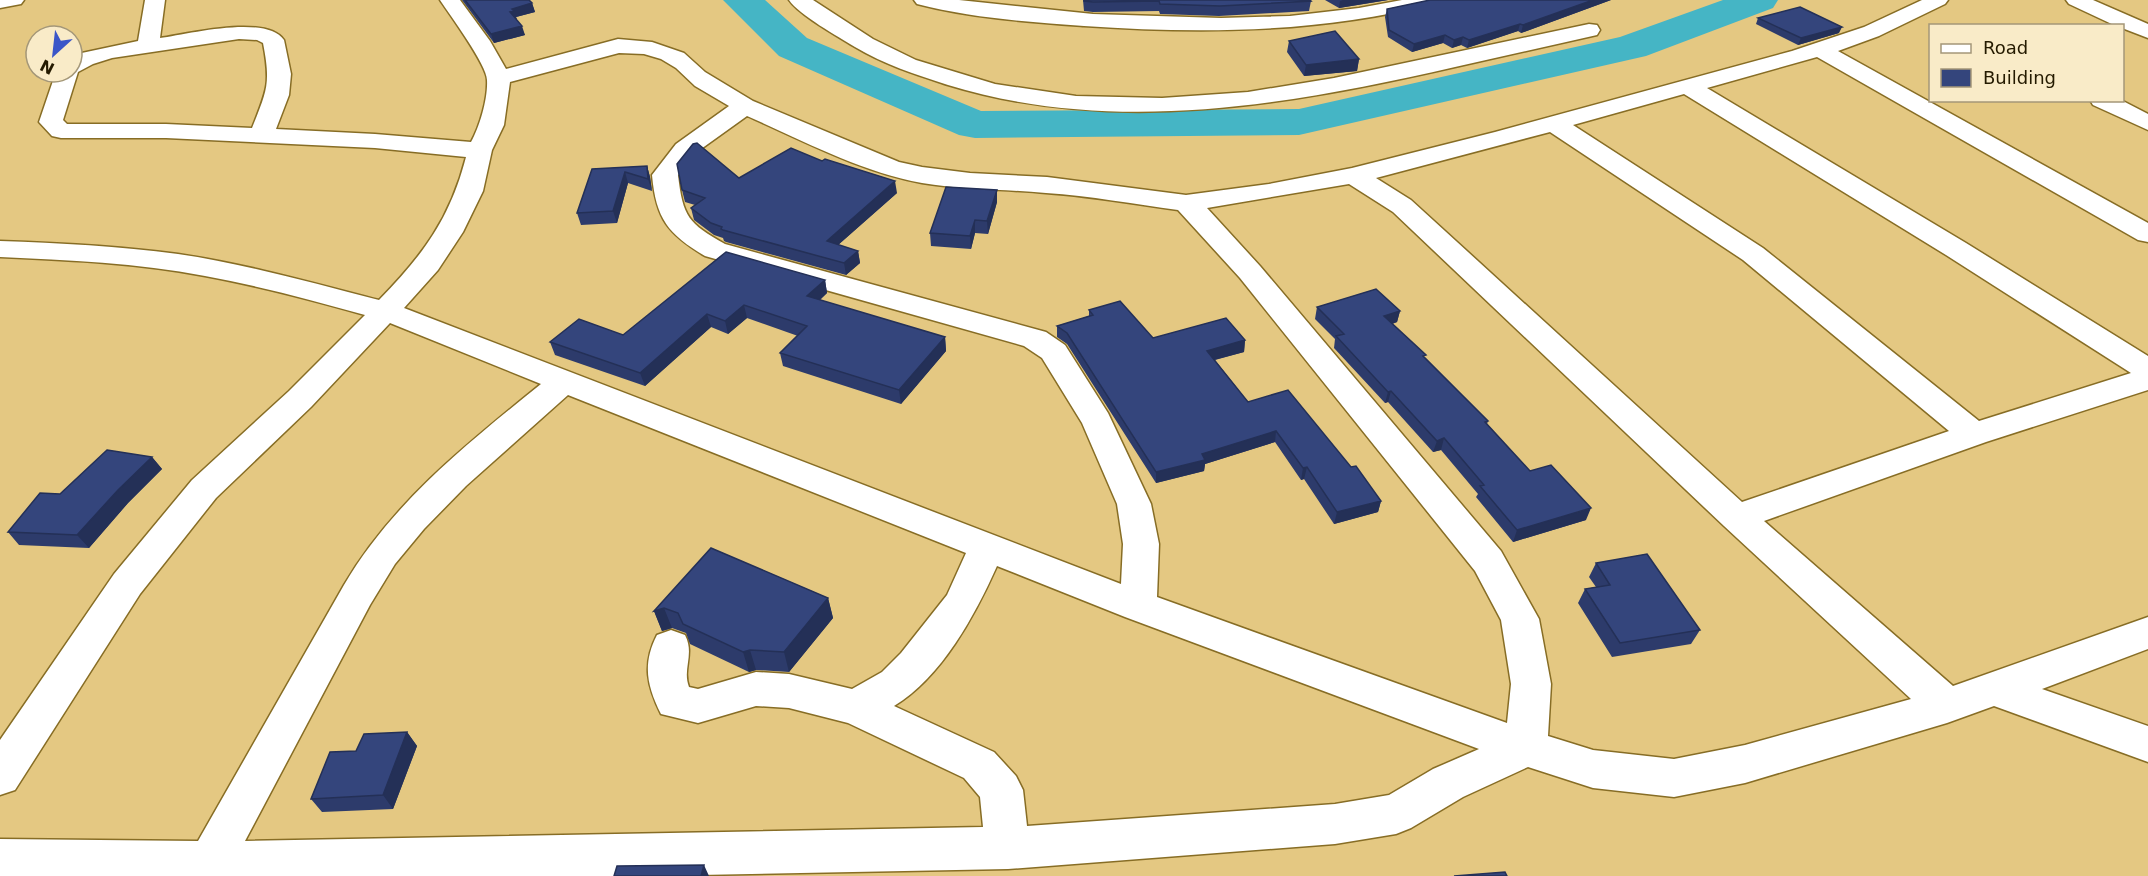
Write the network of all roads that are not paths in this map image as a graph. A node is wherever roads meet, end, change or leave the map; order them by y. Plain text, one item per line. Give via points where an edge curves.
1 (14, 0) edge
2 (155, 0) edge
3 (450, 0) edge
4 (799, 0) edge
5 (924, 0) edge
6 (1427, 0) edge
7 (2076, 0) edge
8 (0, 2) edge
9 (1930, 11) edge
10 (1589, 30) dead end
11 (2148, 32) edge
12 (148, 46) junction
13 (1820, 49) junction
14 (84, 60) edge
15 (499, 78) junction
16 (62, 84) edge
17 (1687, 86) junction
18 (2105, 102) edge
19 (745, 106) junction
20 (1553, 123) junction
21 (2148, 123) edge
22 (261, 136) junction
23 (480, 150) junction
24 (1352, 176) junction
25 (1186, 203) junction
26 (2148, 234) edge
27 (0, 249) edge
28 (385, 311) junction
29 (2148, 370) edge
30 (2148, 380) edge
31 (566, 381) junction
32 (1974, 434) junction
33 (1736, 517) junction
34 (988, 546) junction
35 (1138, 606) junction
36 (2148, 633) edge
37 (671, 646) dead end
38 (1994, 689) junction
39 (1947, 706) junction
40 (856, 707) junction
41 (2148, 744) edge
42 (1526, 748) junction
43 (0, 776) edge
44 (1008, 848) junction
45 (0, 860) edge
46 (210, 863) junction

1 - 8 street
2 - 12 street
3 - 15 street
4 - 10 street via 865,44 908,65 981,89 1093,106 1169,107 1332,86
5 - 6 street via 1020,16 1259,25 1343,17
7 - 11 street
9 - 13 street
12 - 14 street
12 - 22 street via 239,33 262,34 273,40 280,74 277,95
13 - 17 street
13 - 26 street
15 - 19 street via 618,46 637,45 657,49 682,62 697,77
15 - 23 street via 492,125
16 - 22 street via 51,122 61,131
17 - 20 street
17 - 29 street
18 - 21 street
19 - 25 street via 855,154 911,172
19 - 35 street via 685,149 665,175 667,202 675,220 687,234 715,250 1035,339 1054,352 1097,421 1134,504 1141,544
20 - 24 street
20 - 32 street via 1753,254
22 - 23 street
23 - 28 street via 470,191 449,232 424,270
24 - 25 street
24 - 33 street via 1402,206
25 - 42 street via 1250,272 1488,561 1521,619 1531,684
27 - 28 street via 115,255 202,267
28 - 31 street
28 - 43 street via 300,399 204,489 127,584
30 - 32 street
31 - 34 street
31 - 46 street via 442,487 391,544 356,594
32 - 33 street
33 - 39 street
34 - 35 street
34 - 40 street via 961,604 915,665 896,684
35 - 42 street
36 - 38 street
37 - 40 street via 668,681 675,702 698,706 756,689 789,691
38 - 39 street
38 - 41 street
39 - 42 street via 1744,764 1674,778 1593,769
40 - 44 street via 979,765 1001,790
42 - 44 street via 1448,783 1396,814 1335,824
44 - 46 street
45 - 46 street

